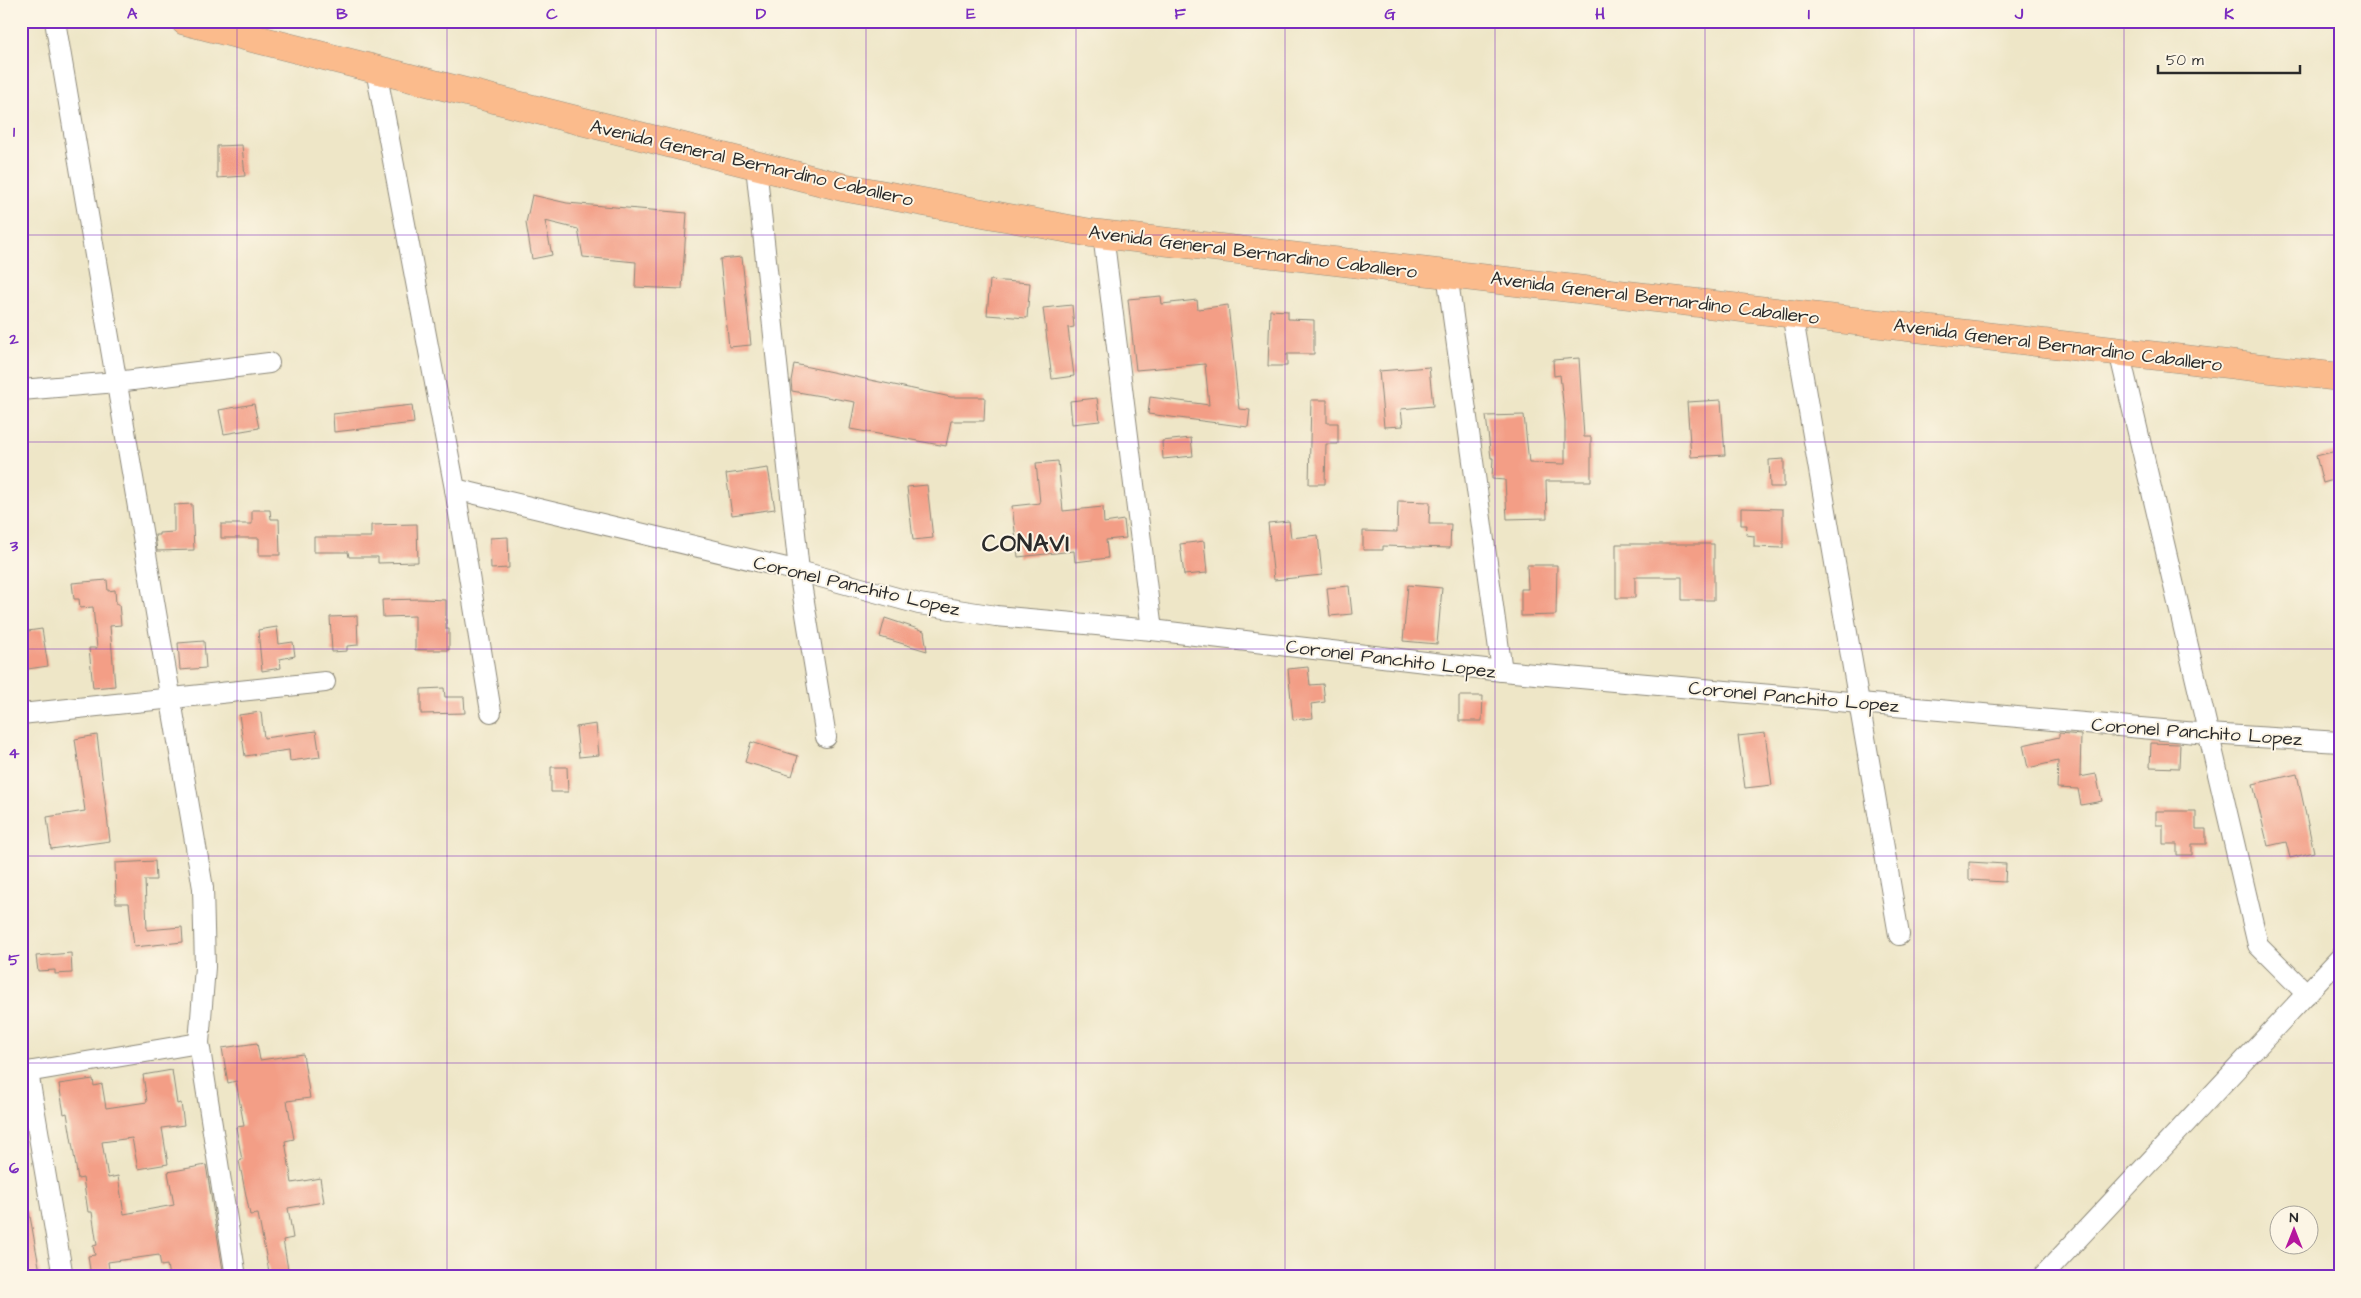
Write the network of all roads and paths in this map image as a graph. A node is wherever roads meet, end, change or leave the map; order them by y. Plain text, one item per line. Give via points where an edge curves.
1 (56, 21) edge
2 (185, 21) edge
3 (376, 70) junction
4 (756, 166) junction
5 (1103, 234) junction
6 (1447, 273) junction
7 (1792, 313) junction
8 (2119, 351) junction
9 (269, 363) dead end
10 (2340, 377) edge
11 (117, 382) junction
12 (21, 390) edge
13 (455, 489) junction
14 (799, 571) junction
15 (1152, 630) junction
16 (1502, 670) junction
17 (325, 682) dead end
18 (171, 699) junction
19 (1859, 702) junction
20 (491, 712) dead end
21 (21, 714) edge
22 (2208, 734) junction
23 (826, 737) dead end
24 (2340, 742) edge
25 (1899, 935) dead end
26 (2340, 958) edge
27 (2307, 994) junction
28 (199, 1043) junction
29 (25, 1072) edge
30 (63, 1277) edge
31 (236, 1277) edge
32 (2042, 1277) edge

1 - 11 street
2 - 3 highway, Avenida General Bernardino Caballero
3 - 4 highway, Avenida General Bernardino Caballero
3 - 13 street
4 - 5 highway, Avenida General Bernardino Caballero via 842,187
4 - 14 street
5 - 6 highway, Avenida General Bernardino Caballero
5 - 15 street
6 - 7 highway, Avenida General Bernardino Caballero
6 - 16 street
7 - 8 highway, Avenida General Bernardino Caballero
7 - 19 street
8 - 10 highway, Avenida General Bernardino Caballero
8 - 22 street
9 - 11 street
11 - 12 street
11 - 18 street
13 - 14 street, Coronel Panchito Lopez
13 - 20 street
14 - 15 street, Coronel Panchito Lopez via 919,604 996,616
14 - 23 street
15 - 16 street, Coronel Panchito Lopez
16 - 19 street, Coronel Panchito Lopez
17 - 18 street
18 - 21 street
18 - 28 street via 203,888 205,967
19 - 22 street, Coronel Panchito Lopez
19 - 25 street
22 - 24 street, Coronel Panchito Lopez
22 - 27 street via 2258,945
26 - 27 street
27 - 32 street
28 - 29 street
28 - 31 street
29 - 30 street

